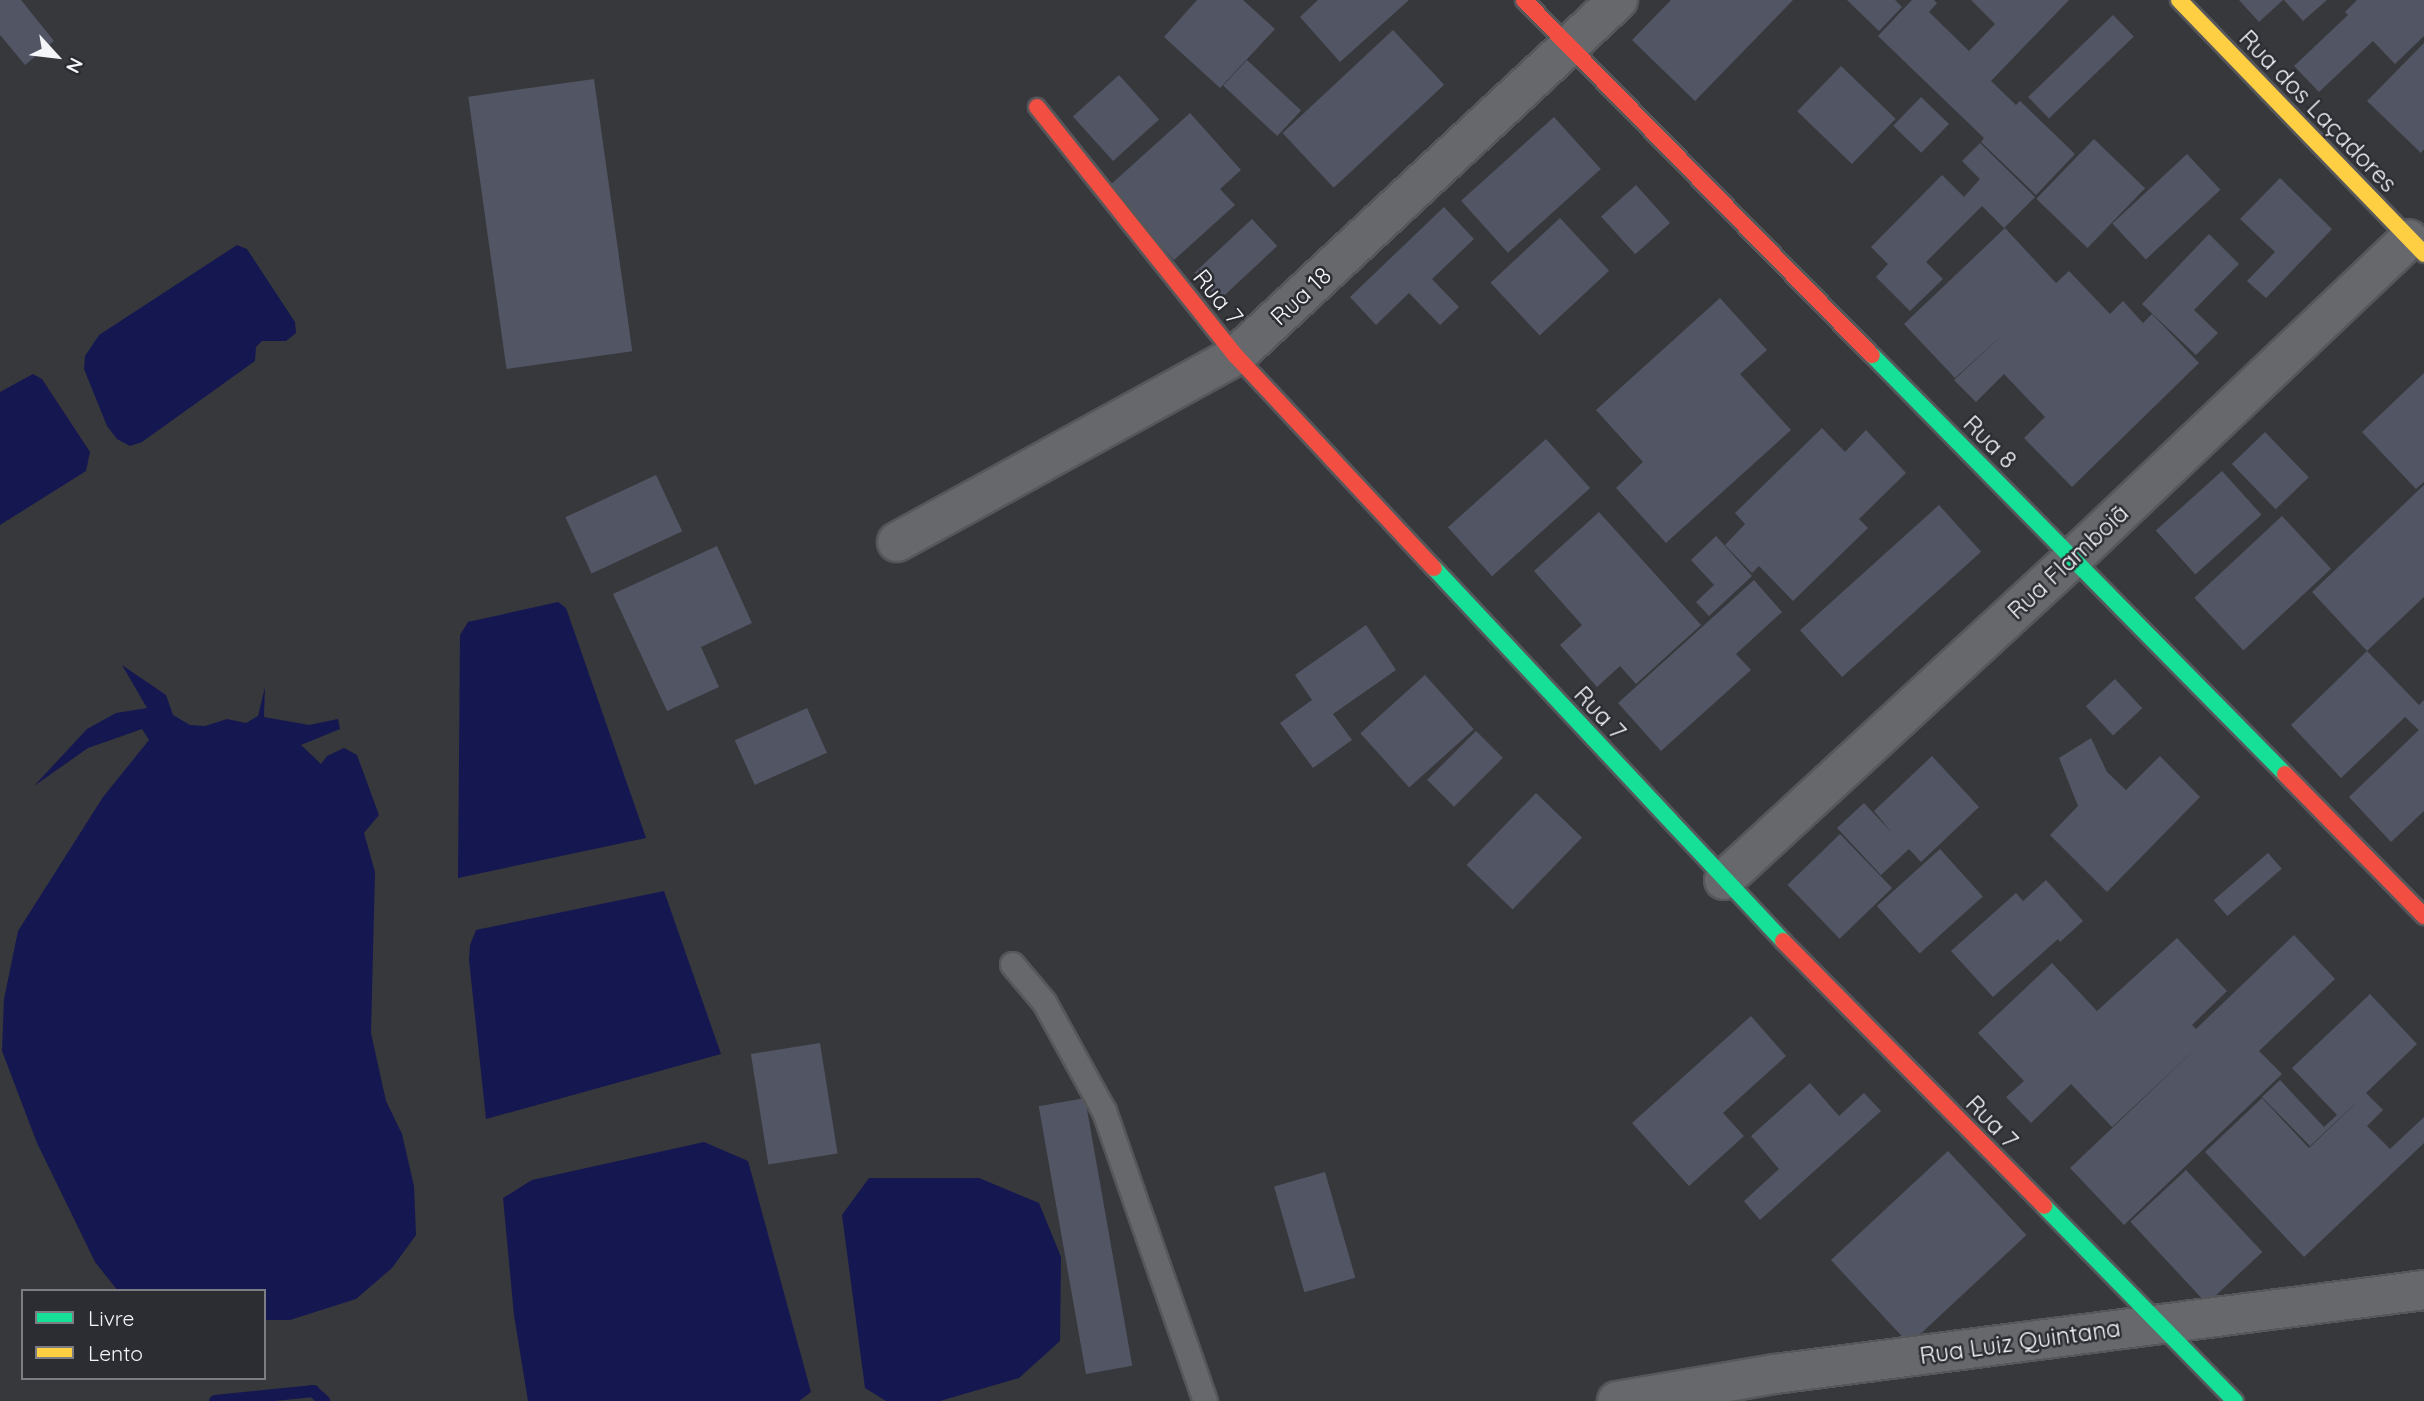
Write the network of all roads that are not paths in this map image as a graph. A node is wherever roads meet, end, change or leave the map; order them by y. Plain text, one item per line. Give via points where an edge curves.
1 (1524, 0) edge
2 (1618, 0) edge
3 (2179, 0) edge
4 (1570, 47) junction
5 (1037, 107) dead end
6 (2416, 246) edge
7 (1236, 356) junction
8 (897, 542) dead end
9 (2073, 558) junction
10 (1724, 880) junction
11 (2424, 916) edge
12 (1012, 964) dead end
13 (2424, 1290) edge
14 (2158, 1324) junction
15 (1695, 1395) edge
16 (1205, 1401) edge
17 (1617, 1401) edge
18 (2235, 1401) edge

1 - 4 street, Rua 8
2 - 4 street, Rua 18
3 - 6 street, Rua dos Laçadores
4 - 7 street, Rua 18
4 - 9 street, Rua 8
5 - 7 street, Rua 7
6 - 9 street, Rua Flamboiã
7 - 8 street, Rua 18
7 - 10 street, Rua 7
9 - 10 street, Rua Flamboiã
9 - 11 street, Rua 8
10 - 14 street, Rua 7
12 - 16 lane via 1044,1002 1104,1111
13 - 14 street, Rua Luiz Quintana
14 - 15 street, Rua Luiz Quintana via 1789,1373
14 - 18 street, Rua 7
15 - 17 street, Rua Luiz Quintana

